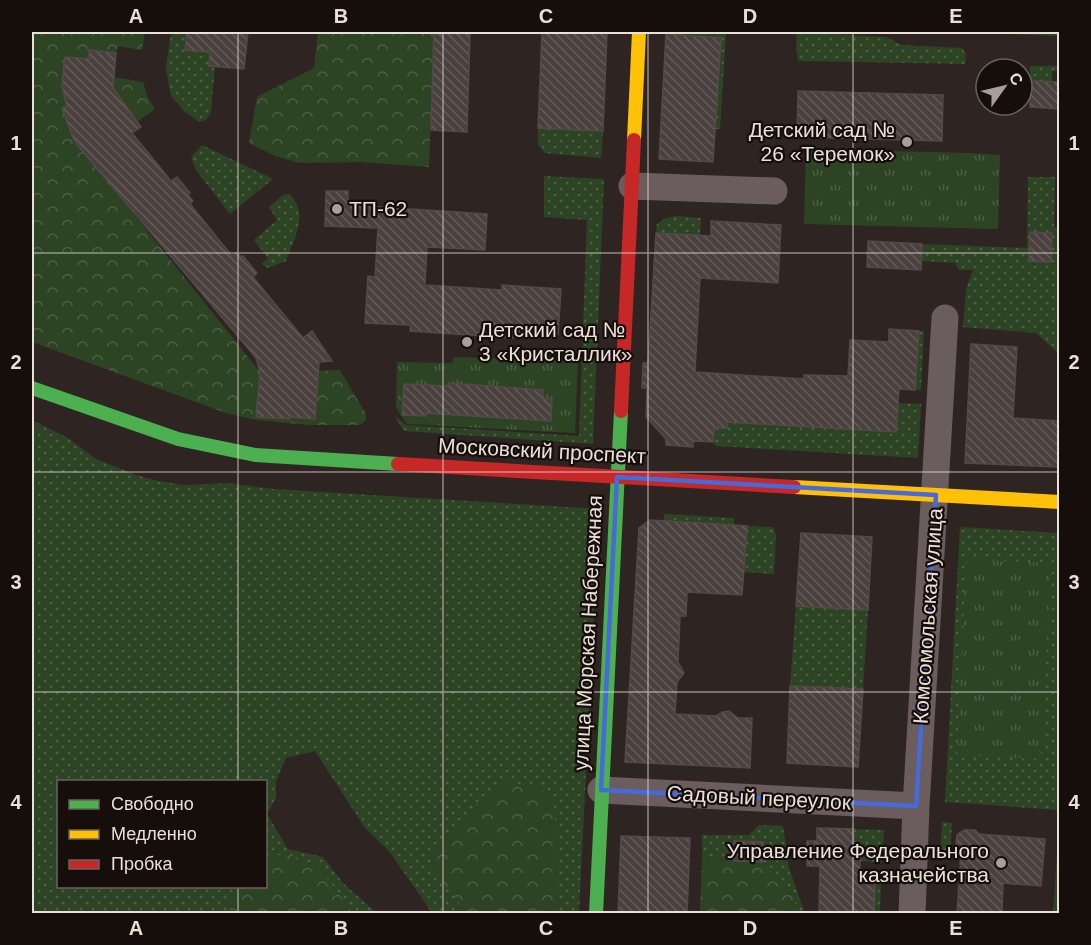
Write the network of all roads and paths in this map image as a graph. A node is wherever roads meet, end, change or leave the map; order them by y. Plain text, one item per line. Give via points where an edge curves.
1 (639, 32) edge
2 (632, 186) junction
3 (774, 191) dead end
4 (945, 318) dead end
5 (32, 388) edge
6 (617, 477) junction
7 (936, 495) junction
8 (1059, 502) edge
9 (601, 790) junction
10 (916, 806) junction
11 (596, 914) edge
12 (912, 914) edge

1 - 2 street, улица Морская Набережная
2 - 3 street
2 - 6 street, улица Морская Набережная
4 - 7 street, Комсомольская улица
5 - 6 street, Московский проспект via 178,439 255,455
6 - 7 street, Московский проспект
6 - 9 street, улица Морская Набережная
7 - 8 street, Московский проспект
7 - 10 street, Комсомольская улица
9 - 10 street, Садовый переулок
9 - 11 street, улица Морская Набережная
10 - 12 street, Комсомольская улица

